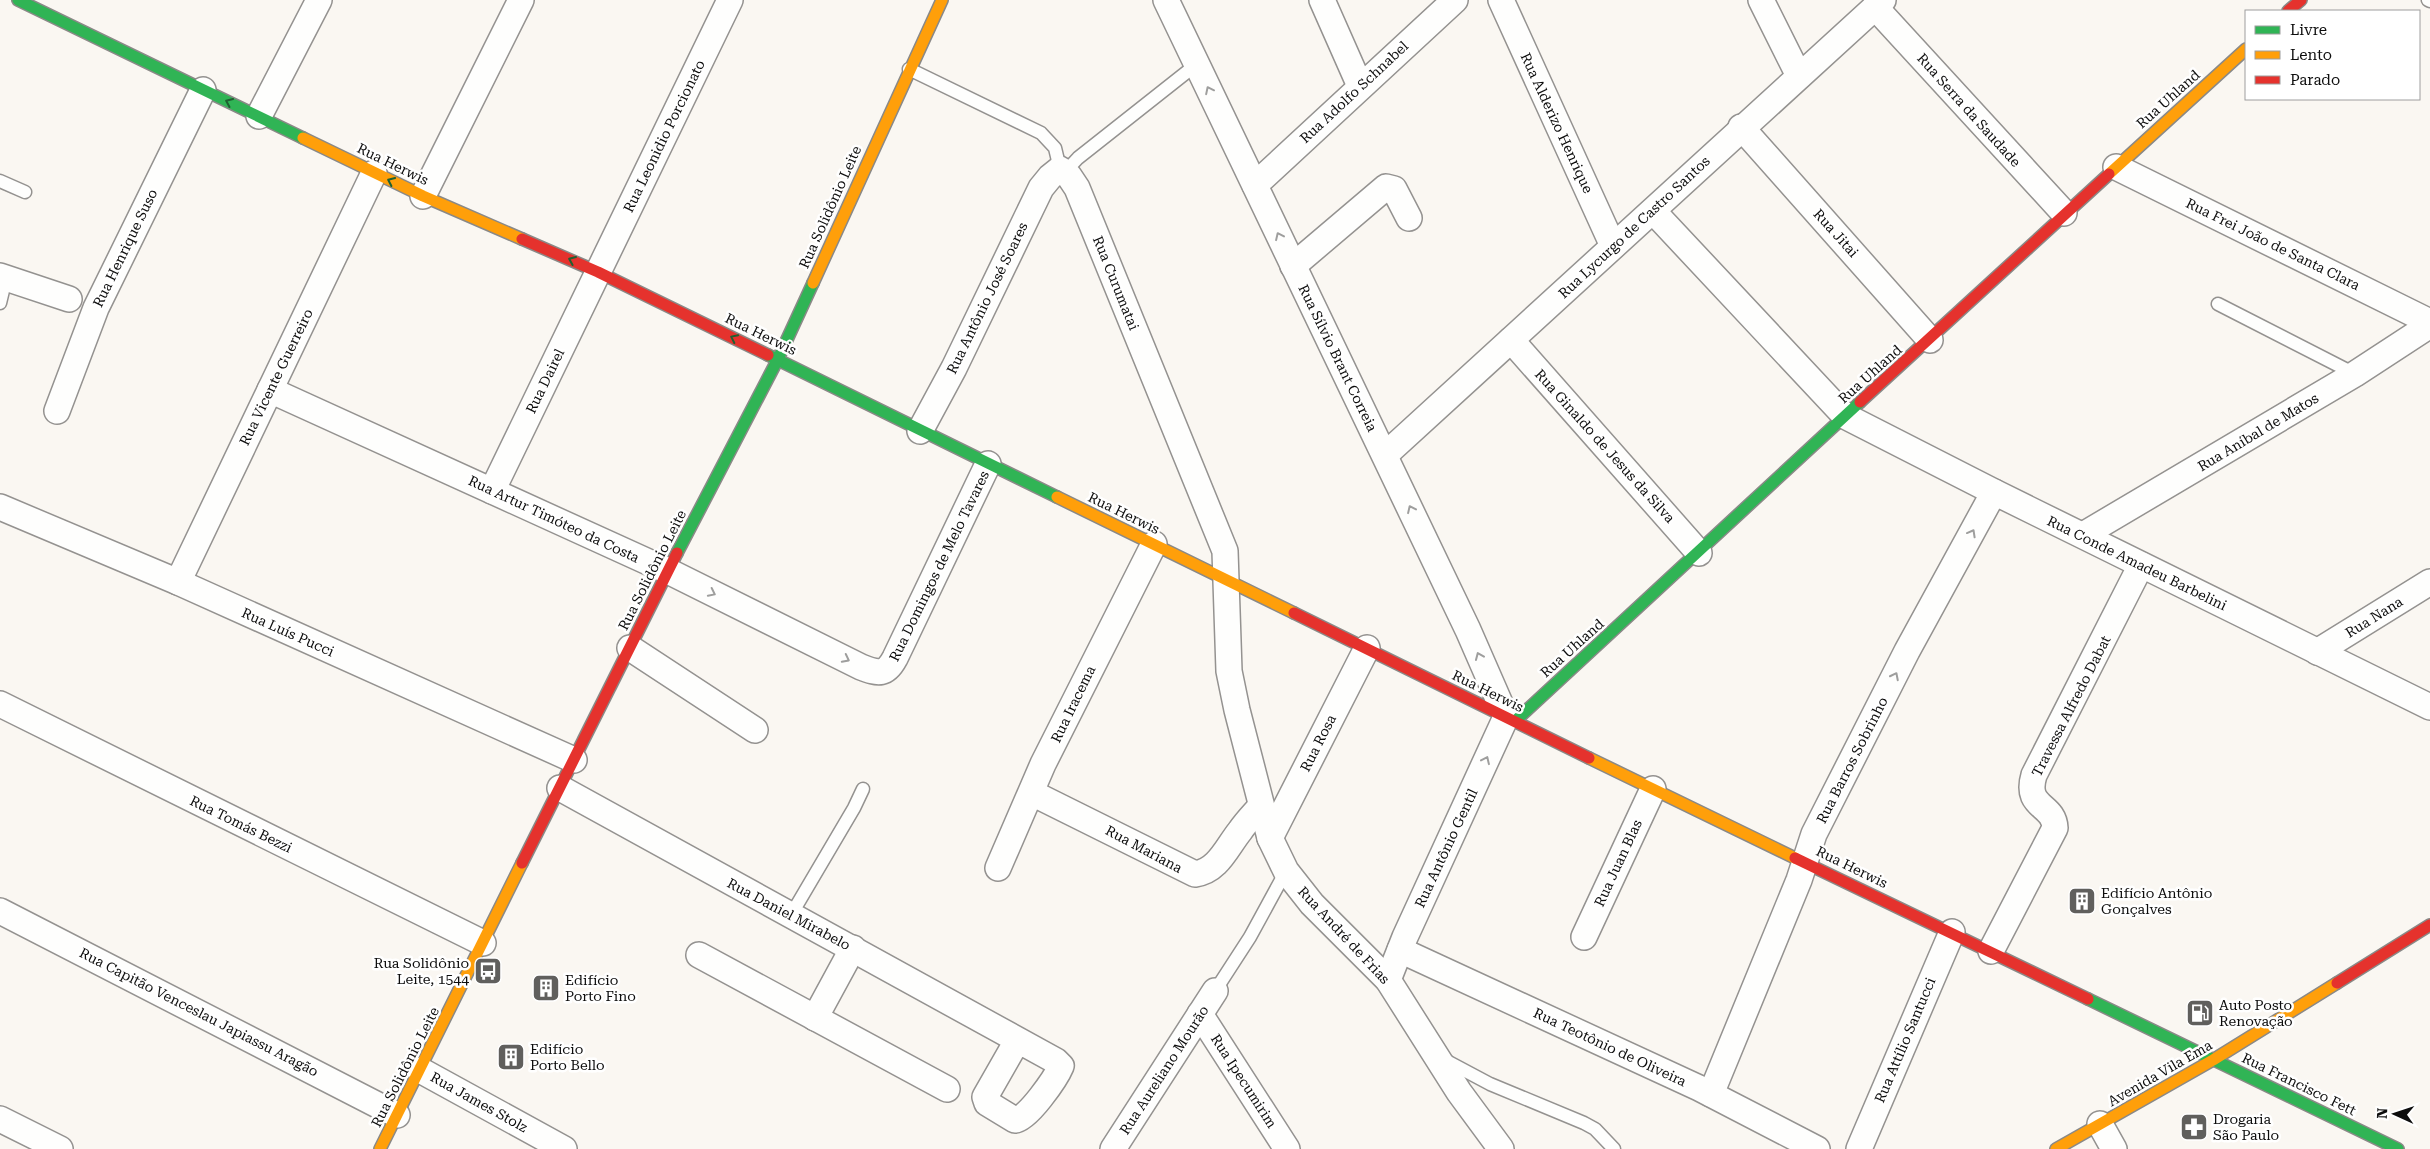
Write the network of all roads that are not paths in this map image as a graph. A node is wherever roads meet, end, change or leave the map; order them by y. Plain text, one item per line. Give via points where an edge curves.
1 (18, 0) edge
2 (319, 0) edge
3 (521, 0) edge
4 (730, 0) edge
5 (942, 0) edge
6 (1166, 0) edge
7 (1322, 0) edge
8 (1454, 0) edge
9 (1501, 0) edge
10 (1761, 0) edge
11 (2301, 0) edge
12 (1879, 4) edge
13 (2289, 10) edge
14 (2245, 50) edge
15 (1197, 64) junction
16 (909, 69) junction
17 (1800, 76) junction
18 (1360, 86) junction
19 (203, 90) junction
20 (259, 116) junction
21 (1742, 127) junction
22 (2116, 167) junction
23 (1062, 170) junction
24 (374, 173) junction
25 (0, 180) edge
26 (1255, 185) junction
27 (25, 192) dead end
28 (423, 196) junction
29 (1652, 211) junction
30 (2064, 214) junction
31 (1409, 218) dead end
32 (1613, 246) junction
33 (1293, 266) junction
34 (598, 272) junction
35 (3, 277) edge
36 (69, 299) dead end
37 (0, 303) edge
38 (2218, 304) dead end
39 (2430, 323) edge
40 (1510, 340) junction
41 (1930, 340) junction
42 (778, 359) junction
43 (2354, 374) junction
44 (270, 390) junction
45 (57, 411) dead end
46 (1845, 416) junction
47 (920, 431) junction
48 (1385, 454) junction
49 (988, 464) junction
50 (492, 490) junction
51 (1994, 492) junction
52 (0, 507) edge
53 (2083, 535) junction
54 (1154, 544) junction
55 (1700, 553) junction
56 (2141, 565) junction
57 (668, 571) junction
58 (1225, 579) junction
59 (178, 582) junction
60 (2430, 582) edge
61 (630, 648) junction
62 (1366, 648) junction
63 (2317, 652) junction
64 (890, 668) joint
65 (0, 704) edge
66 (2430, 707) edge
67 (1510, 719) junction
68 (755, 730) dead end
69 (574, 760) junction
70 (560, 788) junction
71 (864, 788) dead end
72 (1653, 789) junction
73 (1032, 792) junction
74 (1261, 806) junction
75 (1270, 838) junction
76 (1805, 861) junction
77 (998, 868) dead end
78 (1286, 871) junction
79 (0, 911) edge
80 (791, 915) junction
81 (2430, 925) edge
82 (1952, 932) junction
83 (1584, 937) dead end
84 (483, 943) junction
85 (853, 948) junction
86 (1400, 950) junction
87 (1991, 951) junction
88 (699, 955) dead end
89 (1388, 980) junction
90 (1215, 991) joint
91 (1200, 1014) junction
92 (815, 1018) junction
93 (1017, 1041) dead end
94 (1438, 1056) junction
95 (2213, 1060) junction
96 (420, 1070) junction
97 (947, 1089) dead end
98 (1711, 1094) junction
99 (397, 1115) junction
100 (0, 1119) edge
101 (2100, 1124) junction
102 (60, 1149) edge
103 (380, 1149) edge
104 (564, 1149) edge
105 (1112, 1149) edge
106 (1288, 1149) edge
107 (1501, 1149) edge
108 (1614, 1149) edge
109 (1817, 1149) edge
110 (1859, 1149) edge
111 (2056, 1149) edge
112 (2114, 1149) edge
113 (2398, 1149) edge

1 - 19 main road, Rua Herwis
2 - 20 street
3 - 28 street
4 - 34 street, Rua Leonidio Porcionato
5 - 16 main road, Rua Solidônio Leite
6 - 15 street, Rua Sílvio Brant Correia
7 - 18 street
8 - 18 street, Rua Adolfo Schnabel
9 - 32 street, Rua Alderizo Henrique
10 - 17 street
11 - 13 main road
12 - 17 street, Rua Lycurgo de Castro Santos
12 - 30 street, Rua Serra da Saudade
14 - 22 main road, Rua Uhland
15 - 23 lane, Rua Antônio José Soares
26 -> 15 street, Rua Sílvio Brant Correia
16 - 23 lane, Rua Curumatai via 1041,133 1055,148
16 - 42 main road, Rua Solidônio Leite
17 - 21 street, Rua Lycurgo de Castro Santos
18 - 26 street, Rua Adolfo Schnabel
20 -> 19 main road, Rua Herwis
19 - 45 street, Rua Henrique Suso via 96,308
20 - 24 main road, Rua Herwis
21 - 29 street, Rua Lycurgo de Castro Santos
21 - 41 street, Rua Jitai
22 - 30 main road, Rua Uhland
22 - 39 street, Rua Frei João de Santa Clara
23 - 47 street, Rua Antônio José Soares via 1050,176 1041,188
23 - 58 street, Rua Curumatai via 1077,188 1206,501 1225,551
28 -> 24 main road, Rua Herwis
24 - 44 street, Rua Vicente Guerreiro
25 - 27 lane
33 -> 26 street, Rua Sílvio Brant Correia
34 -> 28 main road, Rua Herwis
29 - 32 street, Rua Lycurgo de Castro Santos
29 - 46 street, Rua Conde Amadeu Barbelini
30 - 41 main road, Rua Uhland
31 - 33 street via 1394,189 1386,187
32 - 40 street, Rua Lycurgo de Castro Santos
33 - 48 street, Rua Sílvio Brant Correia
42 -> 34 main road, Rua Herwis
34 - 50 street, Rua Dairel
35 - 36 street
35 - 37 lane
38 - 43 lane
39 - 43 street, Rua Aníbal de Matos
40 - 48 street, Rua Lycurgo de Castro Santos
40 - 55 street, Rua Ginaldo de Jesus da Silva
41 - 46 main road, Rua Uhland
42 - 47 main road, Rua Herwis
42 - 57 main road, Rua Solidônio Leite
43 - 53 street, Rua Aníbal de Matos
44 - 50 street, Rua Artur Timóteo da Costa
44 - 59 street, Rua Vicente Guerreiro
46 - 51 street, Rua Conde Amadeu Barbelini
46 - 55 main road, Rua Uhland
47 - 49 main road, Rua Herwis
67 -> 48 street, Rua Sílvio Brant Correia
49 - 54 main road, Rua Herwis
49 - 64 street, Rua Domingos de Melo Tavares
50 - 57 street, Rua Artur Timóteo da Costa
51 - 53 street, Rua Conde Amadeu Barbelini
76 -> 51 street, Rua Barros Sobrinho via 1814,834 1907,651
52 - 59 street, Rua Luís Pucci
53 - 56 street, Rua Conde Amadeu Barbelini
54 - 58 main road, Rua Herwis
54 - 73 street, Rua Iracema
55 - 67 main road, Rua Uhland
56 - 63 street, Rua Conde Amadeu Barbelini
56 - 87 street, Travessa Alfredo Dabat via 2034,775 2033,795 2052,817 2055,828
57 - 61 main road, Rua Solidônio Leite
57 -> 64 street, Rua Artur Timóteo da Costa via 861,667 876,672
58 - 62 main road, Rua Herwis
58 - 74 street, Rua André de Frias via 1229,671
59 - 69 street, Rua Luís Pucci
60 - 63 street, Rua Nana
61 - 68 street
61 - 69 main road, Rua Solidônio Leite
62 - 67 main road, Rua Herwis
62 - 75 street, Rua Rosa
63 - 66 street, Rua Conde Amadeu Barbelini
65 - 84 street, Rua Tomás Bezzi
67 - 72 main road, Rua Herwis
86 -> 67 street, Rua Antônio Gentil
69 - 70 main road, Rua Solidônio Leite
70 - 80 street, Rua Daniel Mirabelo
70 - 84 main road, Rua Solidônio Leite
71 - 80 lane
72 - 76 main road, Rua Herwis
72 - 83 street, Rua Juan Blas
73 - 74 street, Rua Mariana via 1195,874 1216,864
73 - 77 street, Rua Iracema
74 - 75 street, Rua André de Frias
75 - 78 street, Rua André de Frias
76 - 82 main road, Rua Herwis
76 - 98 street, Rua Barros Sobrinho
78 - 89 street, Rua André de Frias via 1312,904
78 - 90 lane via 1240,954
79 - 99 street, Rua Capitão Venceslau Japiassu Aragão
80 - 85 street, Rua Daniel Mirabelo
81 - 95 main road, Avenida Vila Ema
82 - 87 main road, Rua Herwis
82 - 110 street, Rua Attílio Santucci
84 - 96 main road, Rua Solidônio Leite
85 - 92 street
85 - 93 street, Rua Daniel Mirabelo
86 - 89 street, Rua Antônio Gentil
86 - 98 street, Rua Teotônio de Oliveira
87 - 95 main road, Rua Herwis
88 - 92 street
89 - 94 street, Rua André de Frias
90 - 91 street, Rua Aureliano Mourão
91 - 105 street, Rua Aureliano Mourão
91 - 106 street, Rua Ipecumirim
92 - 97 street
94 - 107 street, Rua André de Frias via 1459,1092
94 - 108 lane via 1490,1084 1584,1123 1595,1129
95 - 101 main road, Avenida Vila Ema
95 - 113 main road, Rua Francisco Fett
96 - 99 main road, Rua Solidônio Leite
96 - 104 street, Rua James Stolz
98 - 109 street, Rua Teotônio de Oliveira
99 - 103 main road, Rua Solidônio Leite
100 - 102 street
101 - 111 main road, Avenida Vila Ema
101 - 112 street

